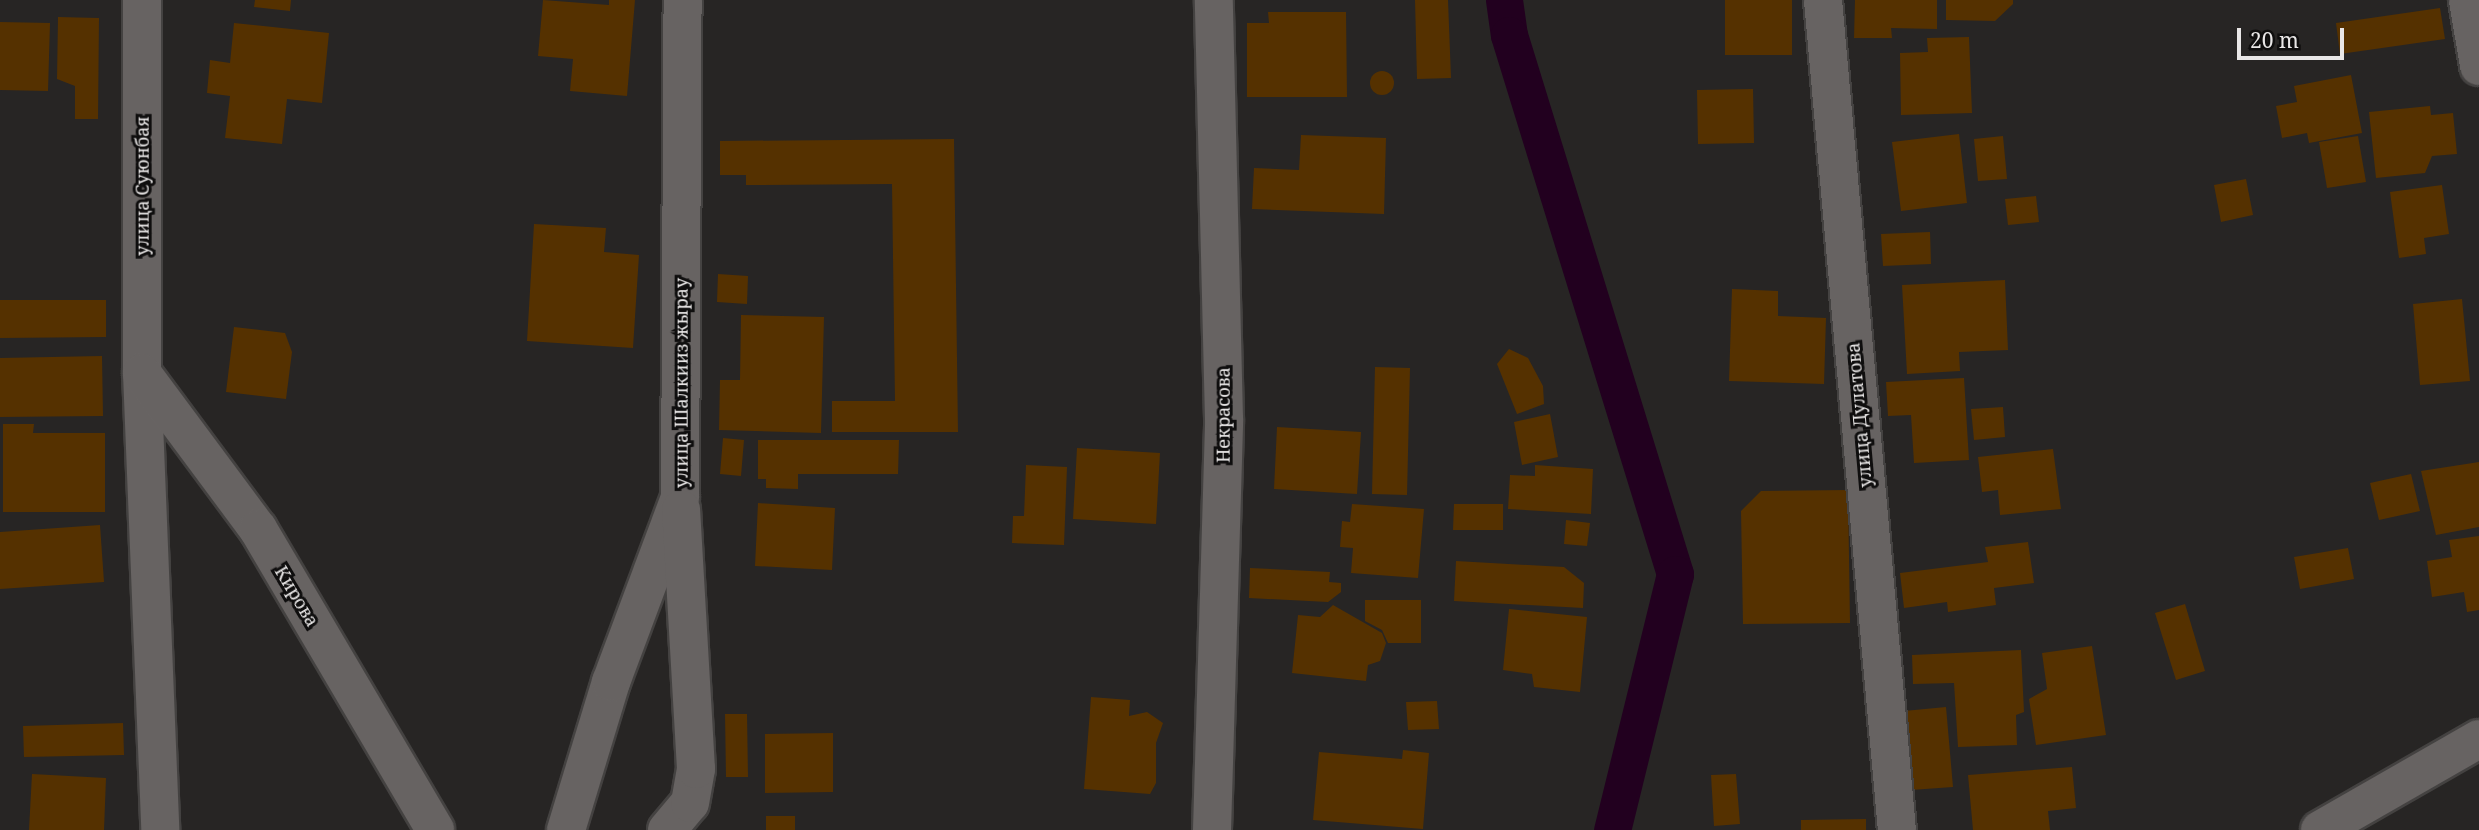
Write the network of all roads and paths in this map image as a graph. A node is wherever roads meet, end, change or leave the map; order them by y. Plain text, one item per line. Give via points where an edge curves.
1 (142, 0) edge
2 (683, 0) edge
3 (1214, 0) edge
4 (1823, 0) edge
5 (2468, 0) edge
6 (2479, 66) edge
7 (142, 373) junction
8 (680, 497) junction
9 (2479, 739) edge
10 (160, 830) edge
11 (435, 830) edge
12 (566, 830) edge
13 (667, 830) edge
14 (1212, 830) edge
15 (1897, 830) edge
16 (2320, 830) edge

1 - 7 street, улица Суюнбая
2 - 8 street, улица Шалкииз жырау
3 - 14 street, Некрасова via 1224,419
4 - 15 street, улица Дулатова
5 - 6 street
7 - 10 street, улица Суюнбая
7 - 11 street, Кирова via 258,529
8 - 12 street, улица Шалкииз жырау via 611,682
8 - 13 street via 696,769 690,803
9 - 16 street

